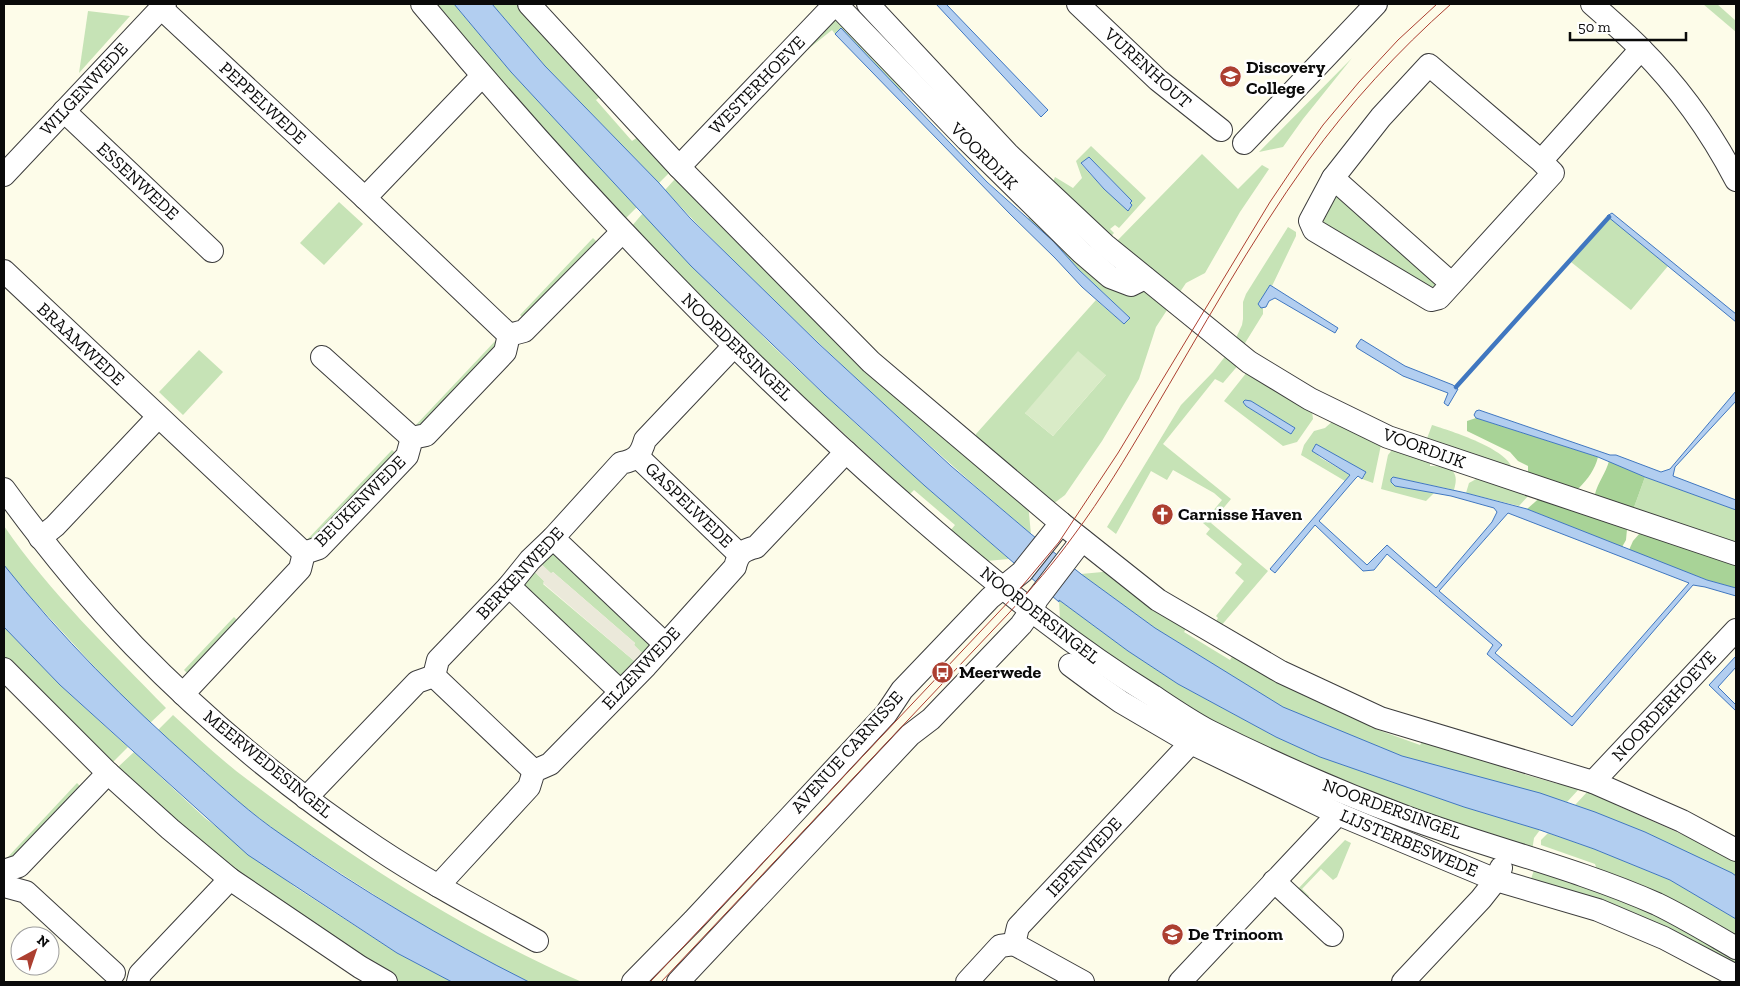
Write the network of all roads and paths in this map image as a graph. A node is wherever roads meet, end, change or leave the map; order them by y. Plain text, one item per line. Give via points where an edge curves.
1 (422, 4) edge
2 (529, 4) edge
3 (835, 4) edge
4 (868, 4) edge
5 (1078, 4) edge
6 (1376, 4) edge
7 (1592, 4) edge
8 (163, 6) edge
9 (1641, 49) junction
10 (482, 76) junction
11 (64, 111) junction
12 (1221, 130) dead end
13 (1244, 143) dead end
14 (1541, 161) junction
15 (679, 166) junction
16 (4, 175) edge
17 (1333, 178) junction
18 (1736, 180) edge
19 (366, 198) junction
20 (622, 232) junction
21 (212, 251) dead end
22 (4, 271) edge
23 (1145, 278) junction
24 (1451, 283) junction
25 (509, 336) junction
26 (734, 346) junction
27 (322, 357) dead end
28 (158, 417) junction
29 (412, 438) junction
30 (846, 452) junction
31 (638, 457) junction
32 (4, 489) edge
33 (1061, 523) junction
34 (40, 538) junction
35 (553, 538) junction
36 (1082, 540) junction
37 (304, 553) junction
38 (739, 554) junction
39 (1736, 554) edge
40 (509, 586) junction
41 (1002, 588) junction
42 (1031, 611) junction
43 (1736, 630) edge
44 (665, 644) junction
45 (1070, 665) dead end
46 (4, 669) edge
47 (434, 676) junction
48 (620, 691) junction
49 (183, 694) junction
50 (1198, 736) junction
51 (534, 771) junction
52 (108, 773) junction
53 (1592, 782) junction
54 (306, 798) junction
55 (1338, 814) junction
56 (1507, 850) junction
57 (1736, 850) edge
58 (4, 871) edge
59 (230, 878) junction
60 (1496, 880) junction
61 (1274, 881) junction
62 (4, 886) edge
63 (438, 886) junction
64 (1332, 935) dead end
65 (537, 941) dead end
66 (1014, 944) junction
67 (1736, 948) edge
68 (114, 973) dead end
69 (352, 975) edge
70 (1736, 976) edge
71 (138, 982) edge
72 (386, 982) edge
73 (633, 982) edge
74 (678, 982) edge
75 (967, 982) edge
76 (1083, 982) edge
77 (1180, 982) edge
78 (1403, 982) edge

1 - 10 street, NOORDERSINGEL
2 - 15 street
3 - 15 street, WESTERHOEVE
3 - 23 street, VOORDIJK via 1082,253 1110,277 1132,285
4 - 23 street, VOORDIJK via 1008,154
5 - 12 street, VURENHOUT via 1158,80
6 - 13 street
7 - 9 street
8 - 11 street, WILGENWEDE
8 - 19 street, PEPPELWEDE
9 - 14 street
9 - 18 street via 1692,108
10 - 19 street
10 - 20 street, NOORDERSINGEL
11 - 16 street, WILGENWEDE
11 - 21 street, ESSENWEDE
14 - 17 street via 1429,66 1381,117
14 - 24 street via 1553,173
15 - 33 street via 871,362
17 - 24 street
17 - 24 street via 1310,221 1314,230 1431,300 1439,298
19 - 25 street, PEPPELWEDE
20 - 25 street via 524,331
20 - 26 street, NOORDERSINGEL
22 - 28 street, BRAAMWEDE
23 - 39 street, VOORDIJK via 1249,362 1310,399 1388,437
25 - 29 street, BEUKENWEDE via 506,352 426,435
26 - 30 street, NOORDERSINGEL
26 - 31 street via 646,440
27 - 29 street
28 - 34 street
28 - 37 street, BRAAMWEDE
29 - 37 street, BEUKENWEDE via 407,456 319,548
30 - 38 street via 756,547
30 - 41 street, NOORDERSINGEL
31 - 35 street, BERKENWEDE via 621,464
31 - 38 street, GASPELWEDE
32 - 34 street, MEERWEDESINGEL
33 - 36 street
33 - 41 street, AVENUE CARNISSE via 1022,572
34 - 49 street, MEERWEDESINGEL via 86,593
35 - 40 street, BERKENWEDE
35 - 44 street
36 - 42 street, AVENUE CARNISSE
36 - 53 street via 1158,600 1281,672 1380,718
37 - 49 street, BEUKENWEDE via 300,569
38 - 44 street, ELZENWEDE via 735,568
40 - 47 street, BERKENWEDE via 438,660
40 - 48 street
41 - 42 street, NOORDERSINGEL
41 - 73 street, AVENUE CARNISSE via 902,690 886,714
42 - 50 street, NOORDERSINGEL
42 - 74 street, AVENUE CARNISSE
43 - 53 street, NOORDERHOEVE
44 - 48 street, ELZENWEDE
45 - 50 street, LIJSTERBESWEDE via 1121,702
46 - 52 street
47 - 51 street
47 - 54 street via 417,682
48 - 51 street, ELZENWEDE via 550,764
49 - 54 street, MEERWEDESINGEL
50 - 55 street, LIJSTERBESWEDE
50 - 56 street, NOORDERSINGEL via 1408,818
50 - 66 street, IEPENWEDE via 1018,927
51 - 63 street via 529,787
52 - 58 street via 19,866
52 - 59 street
53 - 57 street via 1682,821
54 - 63 street, MEERWEDESINGEL
55 - 60 street, LIJSTERBESWEDE
55 - 61 street
56 - 60 street
56 - 67 street, NOORDERSINGEL via 1660,905
59 - 69 street
59 - 71 street via 140,974
60 - 70 street, LIJSTERBESWEDE via 1598,910 1664,938
60 - 78 street
61 - 64 street
61 - 77 street
62 - 68 street via 26,892
63 - 65 street, MEERWEDESINGEL
66 - 75 street via 1000,946
66 - 76 street
69 - 72 street

